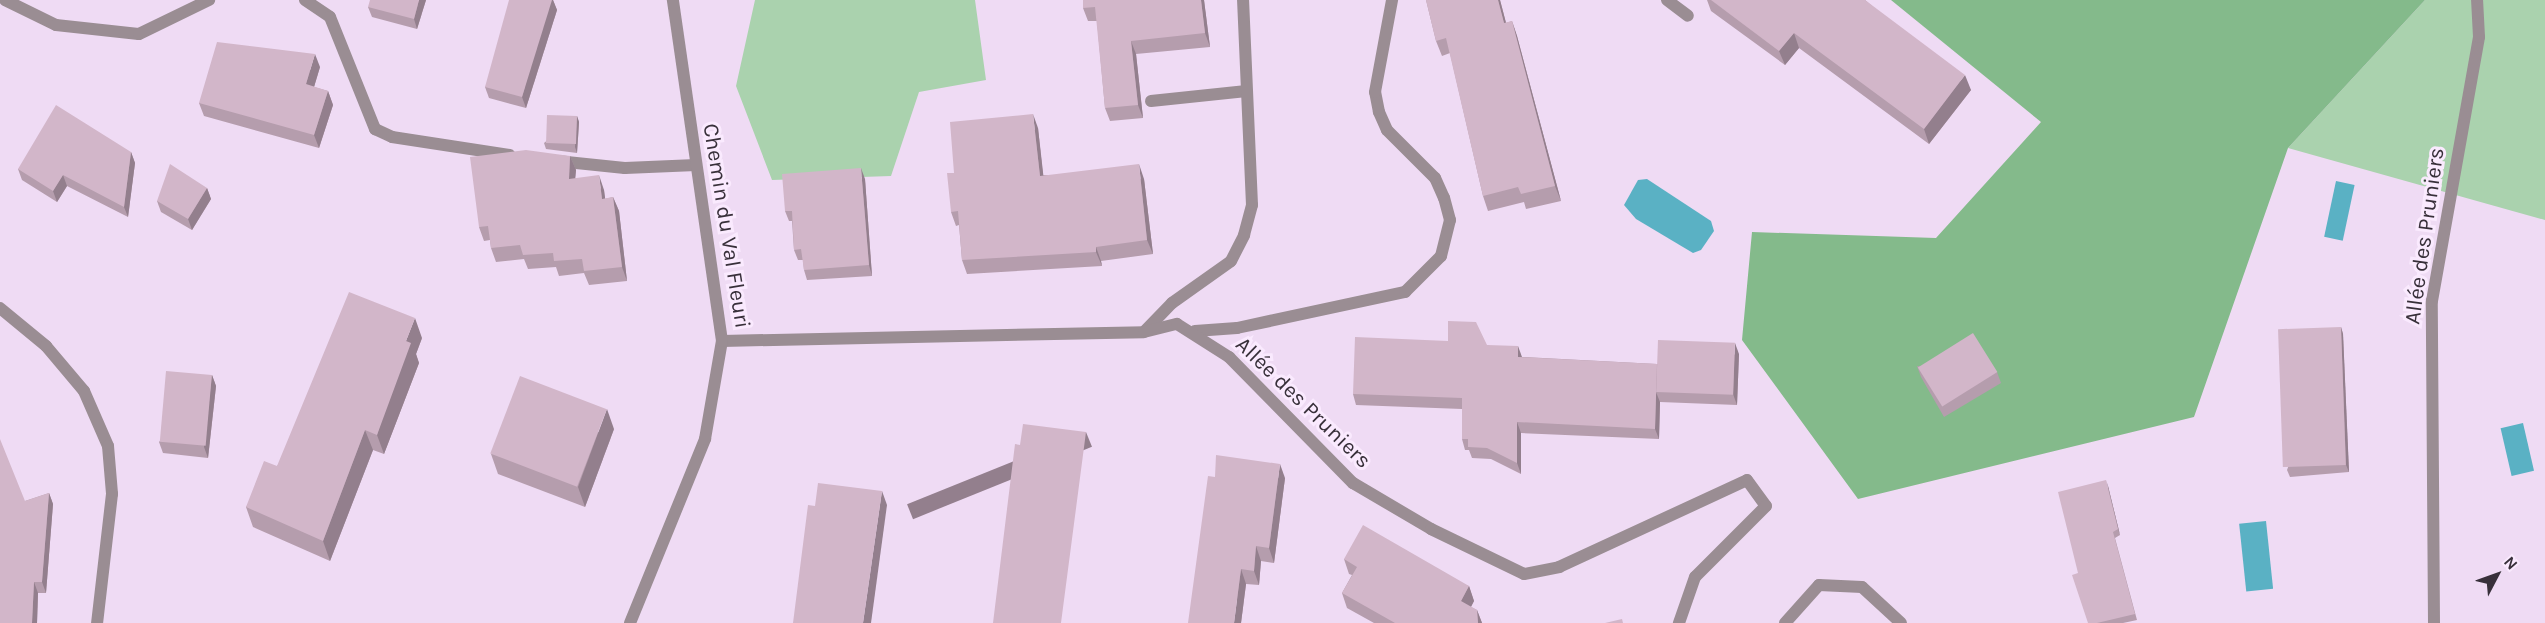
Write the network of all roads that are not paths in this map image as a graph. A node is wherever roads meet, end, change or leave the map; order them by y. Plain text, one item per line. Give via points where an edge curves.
1 (4, 0) edge
2 (209, 0) edge
3 (305, 0) edge
4 (673, 0) edge
5 (1243, 0) edge
6 (1392, 0) edge
7 (1667, 0) edge
8 (2477, 0) edge
9 (1688, 16) dead end
10 (1246, 91) junction
11 (1151, 101) dead end
12 (696, 165) junction
13 (0, 308) edge
14 (1195, 331) junction
15 (1144, 332) junction
16 (722, 341) junction
17 (97, 623) edge
18 (630, 623) edge
19 (1679, 623) edge
20 (1785, 623) edge
21 (1901, 623) edge
22 (2434, 623) edge

1 - 2 street via 56,25 139,34
3 - 12 street via 330,17 375,129 392,137 625,168
4 - 12 street, Chemin du Val Fleuri
5 - 10 street
6 - 14 street via 1375,92 1387,130 1434,178 1444,198 1450,220 1440,256 1405,292 1237,328
7 - 9 street
8 - 22 street, Allée des Pruniers via 2479,37 2432,301
10 - 11 street
10 - 15 street via 1252,205 1244,235 1231,261 1172,303
12 - 16 street, Chemin du Val Fleuri
13 - 17 street via 46,346 84,391 108,446 112,494
14 - 15 street, Allée des Pruniers via 1177,324
14 - 19 street, Allée des Pruniers via 1228,357 1353,483 1431,529 1524,574 1559,567 1747,480 1766,506 1695,577
15 - 16 street, Allée des Pruniers
16 - 18 street, Chemin du Val Fleuri via 705,439
20 - 21 street via 1819,585 1862,586

